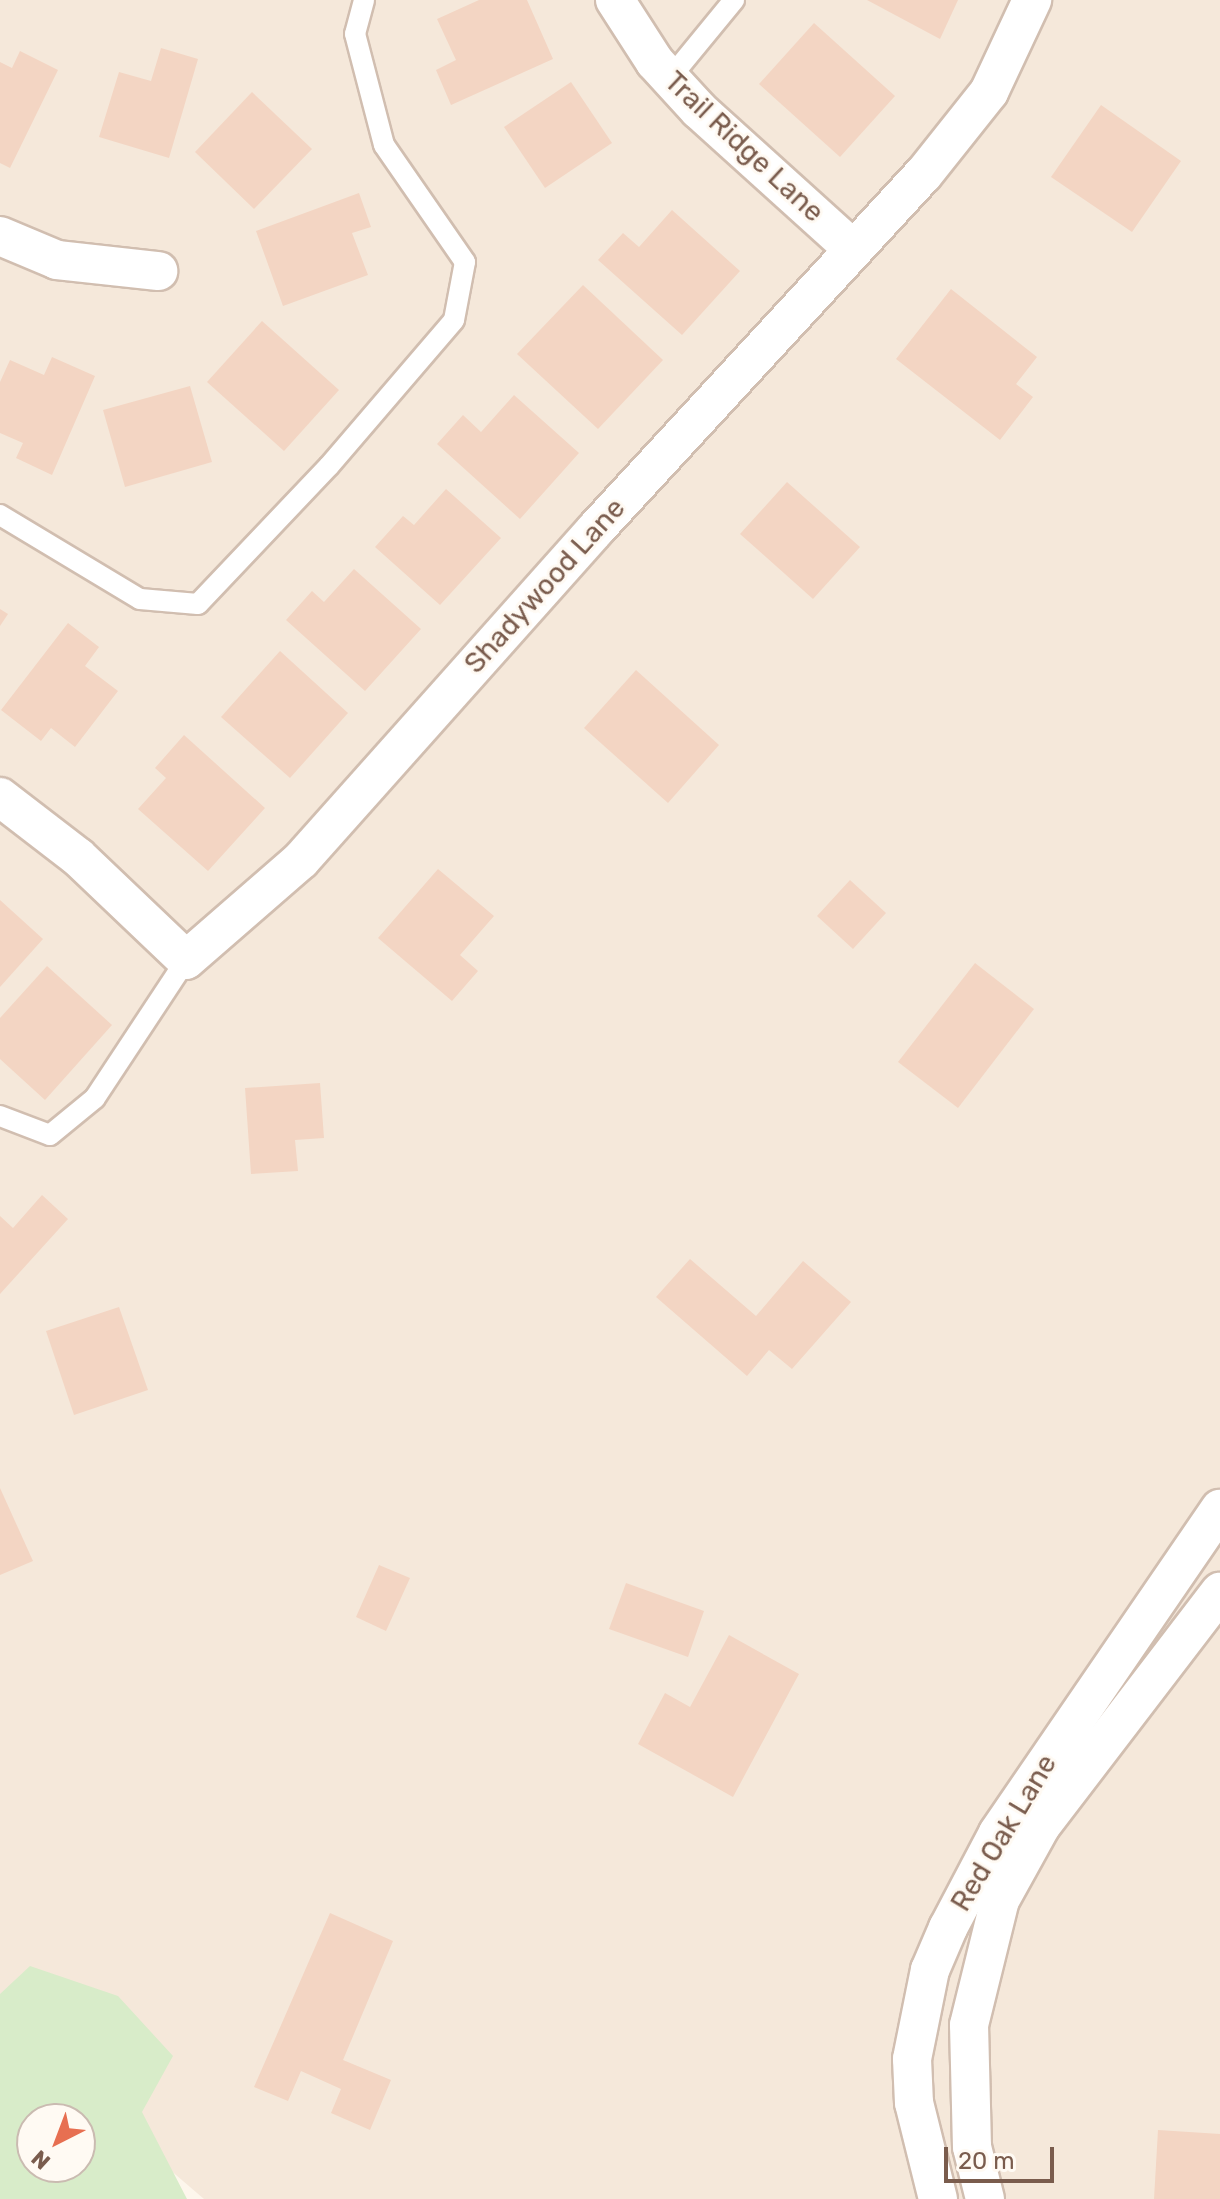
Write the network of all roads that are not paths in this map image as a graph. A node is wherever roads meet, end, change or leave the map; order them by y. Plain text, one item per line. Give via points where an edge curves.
1 (364, 0) edge
2 (615, 0) edge
3 (734, 0) edge
4 (1032, 0) edge
5 (670, 78) junction
6 (0, 236) edge
7 (853, 249) junction
8 (158, 271) dead end
9 (0, 515) edge
10 (0, 797) edge
11 (186, 960) junction
12 (0, 1116) edge
13 (1220, 1509) edge
14 (1220, 1592) edge
15 (938, 2199) edge
16 (985, 2199) edge

1 - 9 lane via 355,34 384,145 465,262 454,320 329,466 198,604 140,599
2 - 5 street, Trail Ridge Lane
3 - 5 lane
4 - 7 street, Shadywood Lane via 989,92
5 - 7 street, Trail Ridge Lane
6 - 8 street via 57,260
7 - 11 street, Shadywood Lane via 301,860
10 - 11 street via 78,857
11 - 12 lane via 95,1098 50,1135
13 - 15 street, Red Oak Lane via 998,1833 930,1970 912,2059 914,2103
14 - 16 street, Red Oak Lane via 1041,1826 1000,1900 969,2025 972,2147

